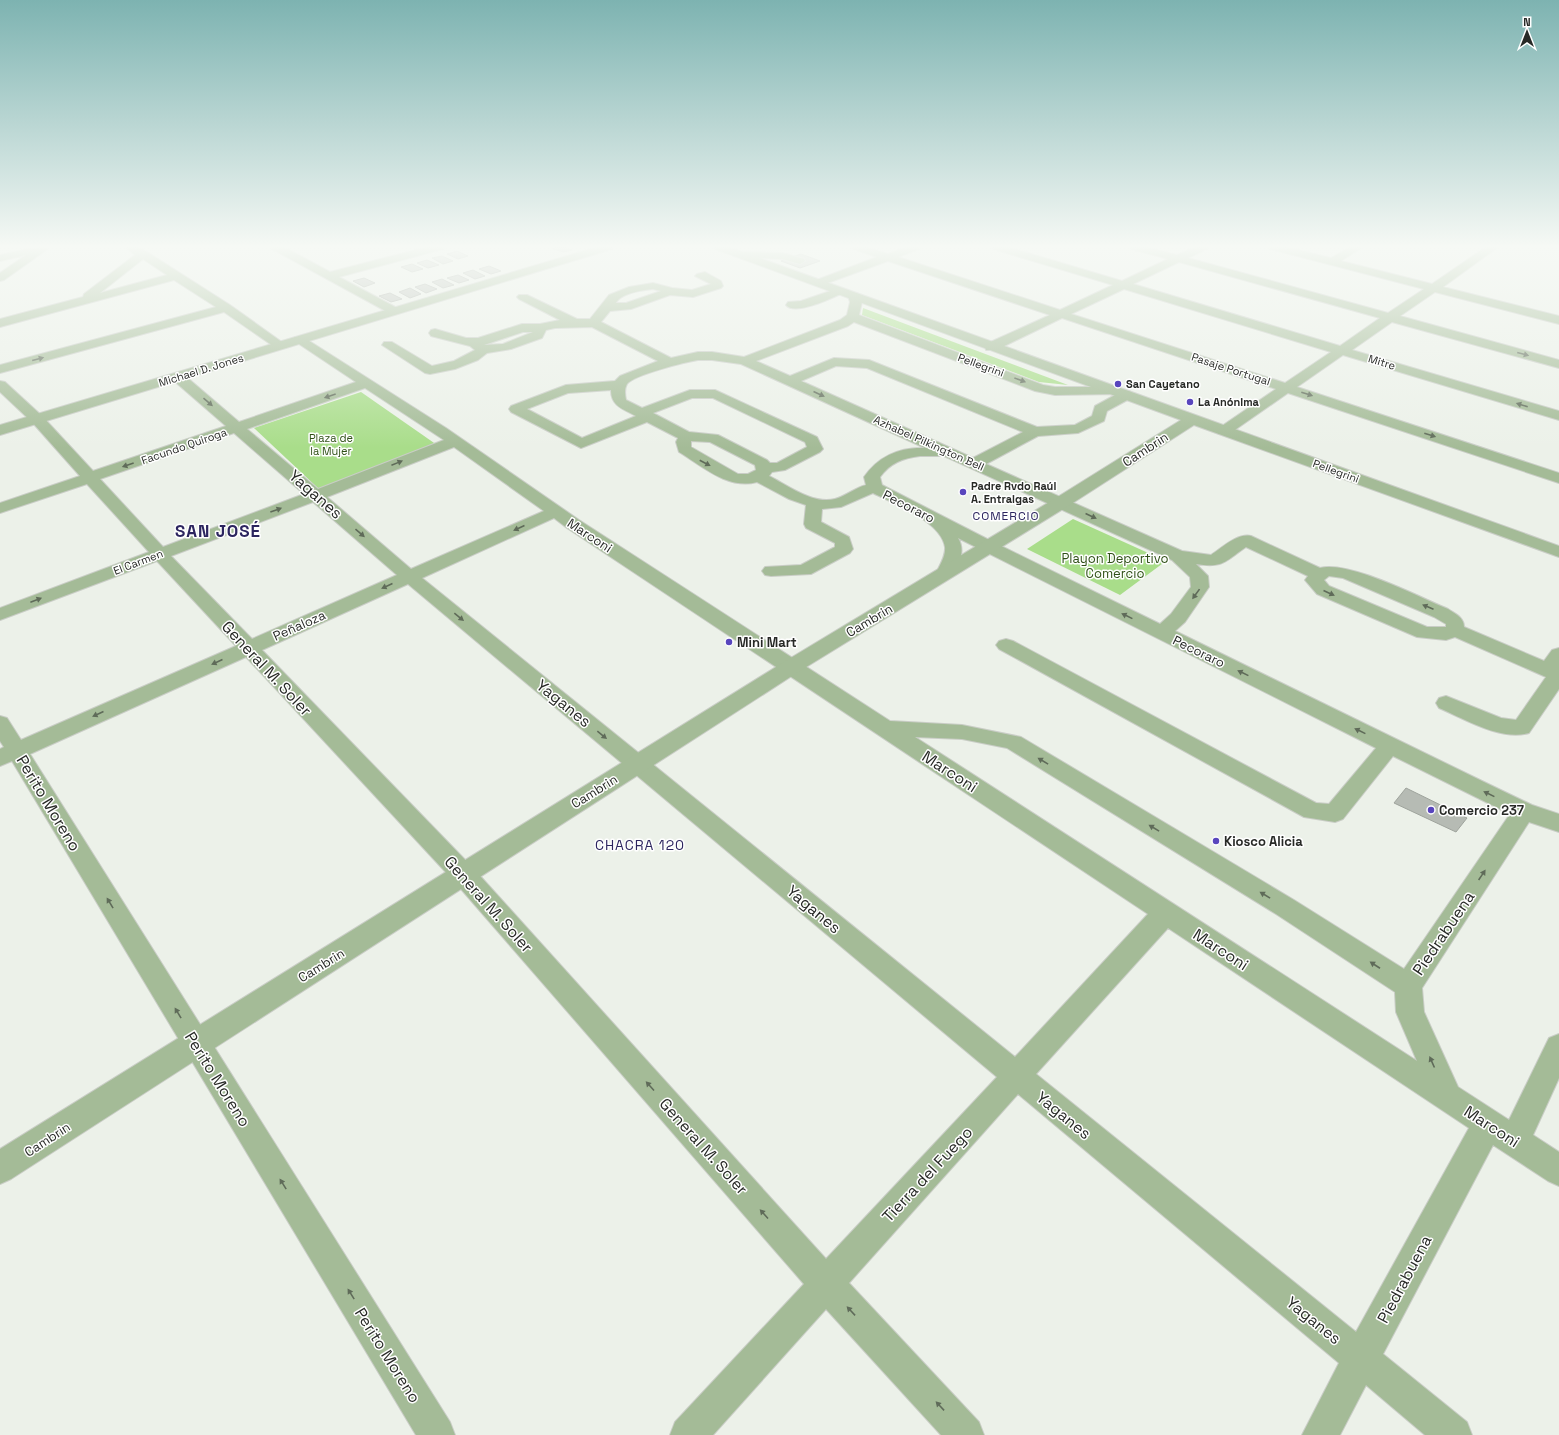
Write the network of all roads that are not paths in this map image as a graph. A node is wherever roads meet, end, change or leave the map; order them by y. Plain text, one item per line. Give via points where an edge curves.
1 (33, 314) edge
2 (204, 314) edge
3 (237, 314) edge
4 (383, 314) edge
5 (557, 314) edge
6 (599, 314) edge
7 (854, 314) edge
8 (903, 314) edge
9 (1062, 314) joint
10 (1219, 314) edge
11 (1379, 314) edge
12 (1394, 314) edge
13 (1535, 314) edge
14 (853, 317) junction
15 (1390, 317) junction
16 (1559, 320) edge
17 (0, 323) edge
18 (575, 323) junction
19 (594, 323) junction
20 (435, 332) dead end
21 (290, 343) junction
22 (388, 345) dead end
23 (481, 346) junction
24 (992, 347) junction
25 (1342, 351) junction
26 (667, 361) junction
27 (745, 361) junction
28 (1559, 364) edge
29 (0, 369) edge
30 (178, 377) junction
31 (790, 381) junction
32 (367, 383) junction
33 (0, 385) edge
34 (619, 385) junction
35 (1286, 387) junction
36 (1119, 393) junction
37 (645, 415) junction
38 (1559, 416) edge
39 (38, 418) junction
40 (1192, 419) junction
41 (237, 428) junction
42 (0, 430) edge
43 (901, 431) junction
44 (1224, 431) junction
45 (1035, 432) junction
46 (686, 436) junction
47 (455, 441) junction
48 (903, 452) junction
49 (952, 454) junction
50 (974, 464) junction
51 (760, 472) junction
52 (92, 478) junction
53 (1559, 478) edge
54 (875, 488) junction
55 (317, 495) junction
56 (1062, 502) junction
57 (814, 504) junction
58 (0, 508) edge
59 (554, 512) junction
60 (935, 519) junction
61 (987, 546) junction
62 (1559, 552) edge
63 (160, 554) junction
64 (1178, 556) junction
65 (771, 571) dead end
66 (945, 574) junction
67 (1319, 574) junction
68 (409, 576) junction
69 (0, 614) edge
70 (1455, 630) junction
71 (1161, 633) junction
72 (1006, 646) dead end
73 (249, 648) junction
74 (1559, 654) edge
75 (791, 667) junction
76 (1555, 674) edge
77 (1446, 703) dead end
78 (0, 723) edge
79 (884, 728) junction
80 (1390, 746) junction
81 (8, 754) edge
82 (638, 764) junction
83 (1524, 811) junction
84 (1559, 823) edge
85 (463, 874) junction
86 (1165, 913) junction
87 (1408, 986) junction
88 (196, 1044) junction
89 (1559, 1048) edge
90 (1016, 1076) junction
91 (1448, 1097) junction
92 (1501, 1132) junction
93 (0, 1168) edge
94 (1559, 1170) edge
95 (826, 1284) junction
96 (1361, 1359) junction
97 (437, 1435) edge
98 (688, 1435) edge
99 (966, 1435) edge
100 (1320, 1435) edge
101 (1454, 1435) edge

1 - 17 street
29 -> 2 street
3 - 21 street, Marconi
4 - 21 street, Michael D. Jones
5 - 18 street
6 - 19 street
7 - 14 street
8 - 24 street, Pellegrini
9 - 24 street
9 - 35 street, Pasaje Portugal
10 - 25 street, Mitre
11 - 15 street
12 - 15 street
13 - 16 street
14 - 27 street via 844,323
14 -> 36 street, Pellegrini via 1040,388 1055,391
15 - 25 street
15 -> 28 street
18 - 19 street
18 - 23 street via 522,328
19 - 26 street
20 - 23 street
21 - 30 street, Michael D. Jones
21 - 32 street, Marconi
22 - 23 street via 430,370 438,370 478,356
24 - 36 street, Pellegrini
25 - 35 street
38 -> 25 street, Mitre
26 - 27 street via 719,355
26 - 34 street via 625,379
27 - 31 street, Azhabel Pilkington Bell
30 - 39 street, Michael D. Jones
30 -> 41 street, Yaganes
31 -> 43 street, Azhabel Pilkington Bell
31 - 45 street via 834,362 869,364
32 -> 41 street, Facundo Quiroga
32 - 47 street, Marconi
33 - 39 street, General M. Soler
34 - 37 street via 617,393 620,402
34 - 37 street via 566,389 516,408 581,444
35 - 44 street
35 -> 53 street, Pasaje Portugal
36 - 40 street, Pellegrini
36 - 45 street via 1100,409 1099,418 1078,429
37 - 46 street
37 - 51 street via 690,394 715,394 812,440 815,449 780,467
39 - 42 street, Michael D. Jones
39 - 52 street, General M. Soler
40 - 44 street, Pellegrini
40 - 56 street, Cambrin
41 -> 52 street, Facundo Quiroga
41 - 55 street, Yaganes
43 - 48 street via 905,441
43 - 49 street, Azhabel Pilkington Bell
44 - 62 street, Pellegrini
45 - 50 street
46 - 51 street via 713,438 762,463
46 -> 51 street via 683,442 684,450 735,479 751,479
55 -> 47 street, El Carmen
47 - 59 street, Marconi
48 - 49 street
48 - 54 street via 877,468 872,477
49 - 50 street, Azhabel Pilkington Bell
50 - 56 street, Azhabel Pilkington Bell
51 - 57 street
52 - 58 street, Facundo Quiroga
52 - 63 street, General M. Soler
54 - 57 street via 863,490 836,504
54 - 60 street, Pecoraro
63 -> 55 street, El Carmen
55 -> 68 street, Yaganes
56 - 61 street, Cambrin
56 -> 64 street, Azhabel Pilkington Bell
57 - 65 street via 812,524 843,541 844,549 805,570
59 -> 68 street, Peñaloza
59 - 75 street, Marconi
60 - 61 street, Pecoraro
60 - 66 street via 951,539 954,555
61 - 66 street, Cambrin
71 -> 61 street, Pecoraro
69 -> 63 street, El Carmen
63 - 73 street, General M. Soler
64 - 67 street, Azhabel Pilkington Bell via 1214,561 1245,540
64 -> 71 street, Azhabel Pilkington Bell via 1199,576 1200,587 1178,618
66 - 75 street, Cambrin
70 -> 67 street, Azhabel Pilkington Bell via 1455,622 1441,613 1347,574 1328,571
67 -> 70 street via 1314,580 1323,590 1424,633 1446,634
68 -> 73 street, Peñaloza
68 -> 82 street, Yaganes
70 - 76 street
80 -> 71 street, Pecoraro
72 - 80 street via 1312,812 1335,813
73 -> 81 street, Peñaloza
73 - 85 street, General M. Soler
74 - 76 street
75 - 79 street, Marconi
75 - 82 street, Cambrin
76 - 77 street via 1521,728 1498,725
78 - 81 street, Perito Moreno
79 - 86 street, Marconi
87 -> 79 street, Marconi via 1285,907 1013,742 962,732
83 -> 80 street, Pecoraro
88 -> 81 street, Perito Moreno
82 - 85 street, Cambrin
82 - 90 street, Yaganes
83 - 84 street
87 -> 83 street, Piedrabuena
85 - 88 street, Cambrin
95 -> 85 street, General M. Soler
86 - 90 street, Tierra del Fuego
86 - 91 street, Marconi
91 -> 87 street, Piedrabuena via 1410,1012
88 - 93 street, Cambrin
97 -> 88 street, Perito Moreno
89 - 92 street, Piedrabuena
90 - 95 street, Tierra del Fuego
90 - 96 street, Yaganes
91 - 92 street, Marconi
92 - 94 street, Marconi
92 - 96 street, Piedrabuena
95 - 98 street, Tierra del Fuego
99 -> 95 street, General M. Soler
96 - 100 street, Piedrabuena
96 - 101 street, Yaganes

